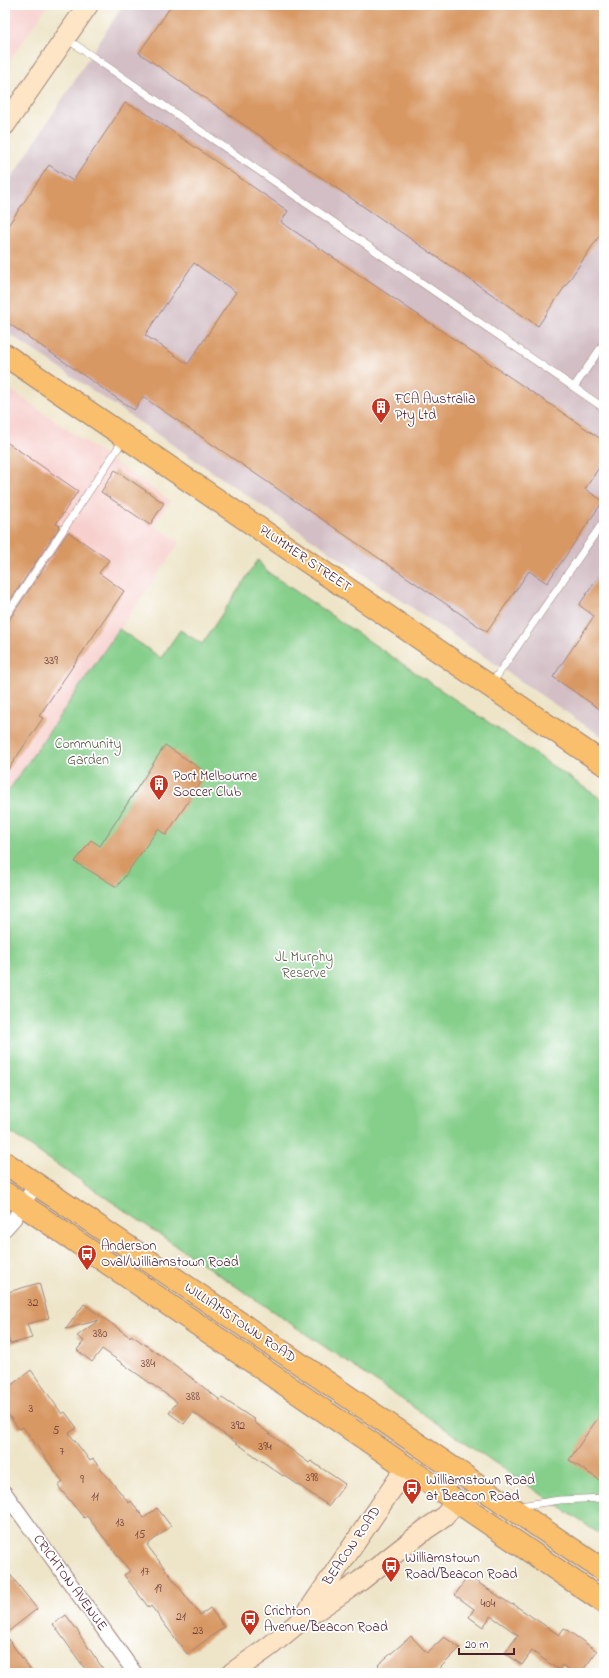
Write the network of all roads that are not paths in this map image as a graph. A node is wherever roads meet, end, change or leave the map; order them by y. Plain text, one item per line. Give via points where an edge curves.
1 (88, 5) edge
2 (66, 38) junction
3 (5, 126) edge
4 (604, 343) edge
5 (5, 355) edge
6 (574, 387) junction
7 (604, 408) edge
8 (125, 437) junction
9 (604, 521) edge
10 (5, 617) edge
11 (491, 685) junction
12 (604, 764) edge
13 (5, 1163) edge
14 (36, 1184) junction
15 (5, 1193) edge
16 (23, 1206) junction
17 (5, 1229) edge
18 (435, 1457) junction
19 (406, 1468) junction
20 (5, 1492) edge
21 (604, 1498) edge
22 (456, 1502) junction
23 (510, 1508) junction
24 (604, 1571) edge
25 (604, 1602) edge
26 (298, 1623) junction
27 (135, 1673) edge
28 (232, 1673) edge

1 - 2 street
2 - 3 street
2 - 6 lane
4 - 6 lane
5 - 8 main road, PLUMMER STREET
6 - 7 lane
8 - 10 lane
8 - 11 main road, PLUMMER STREET
9 - 11 lane
11 - 12 main road, PLUMMER STREET
13 - 14 main road, WILLIAMSTOWN ROAD
14 - 16 street
14 - 18 main road, WILLIAMSTOWN ROAD
15 - 16 main road, WILLIAMSTOWN ROAD
16 - 17 street
16 - 19 main road, WILLIAMSTOWN ROAD
18 - 19 main road
18 - 22 main road
18 - 23 main road, WILLIAMSTOWN ROAD
19 - 22 main road, WILLIAMSTOWN ROAD
19 - 26 street, BEACON ROAD
20 - 27 street, CRICHTON AVENUE
21 - 23 lane via 560,1500
22 - 25 main road, WILLIAMSTOWN ROAD
22 - 26 street, BEACON ROAD via 444,1517 360,1581
23 - 24 main road, WILLIAMSTOWN ROAD
26 - 28 street, BEACON ROAD

